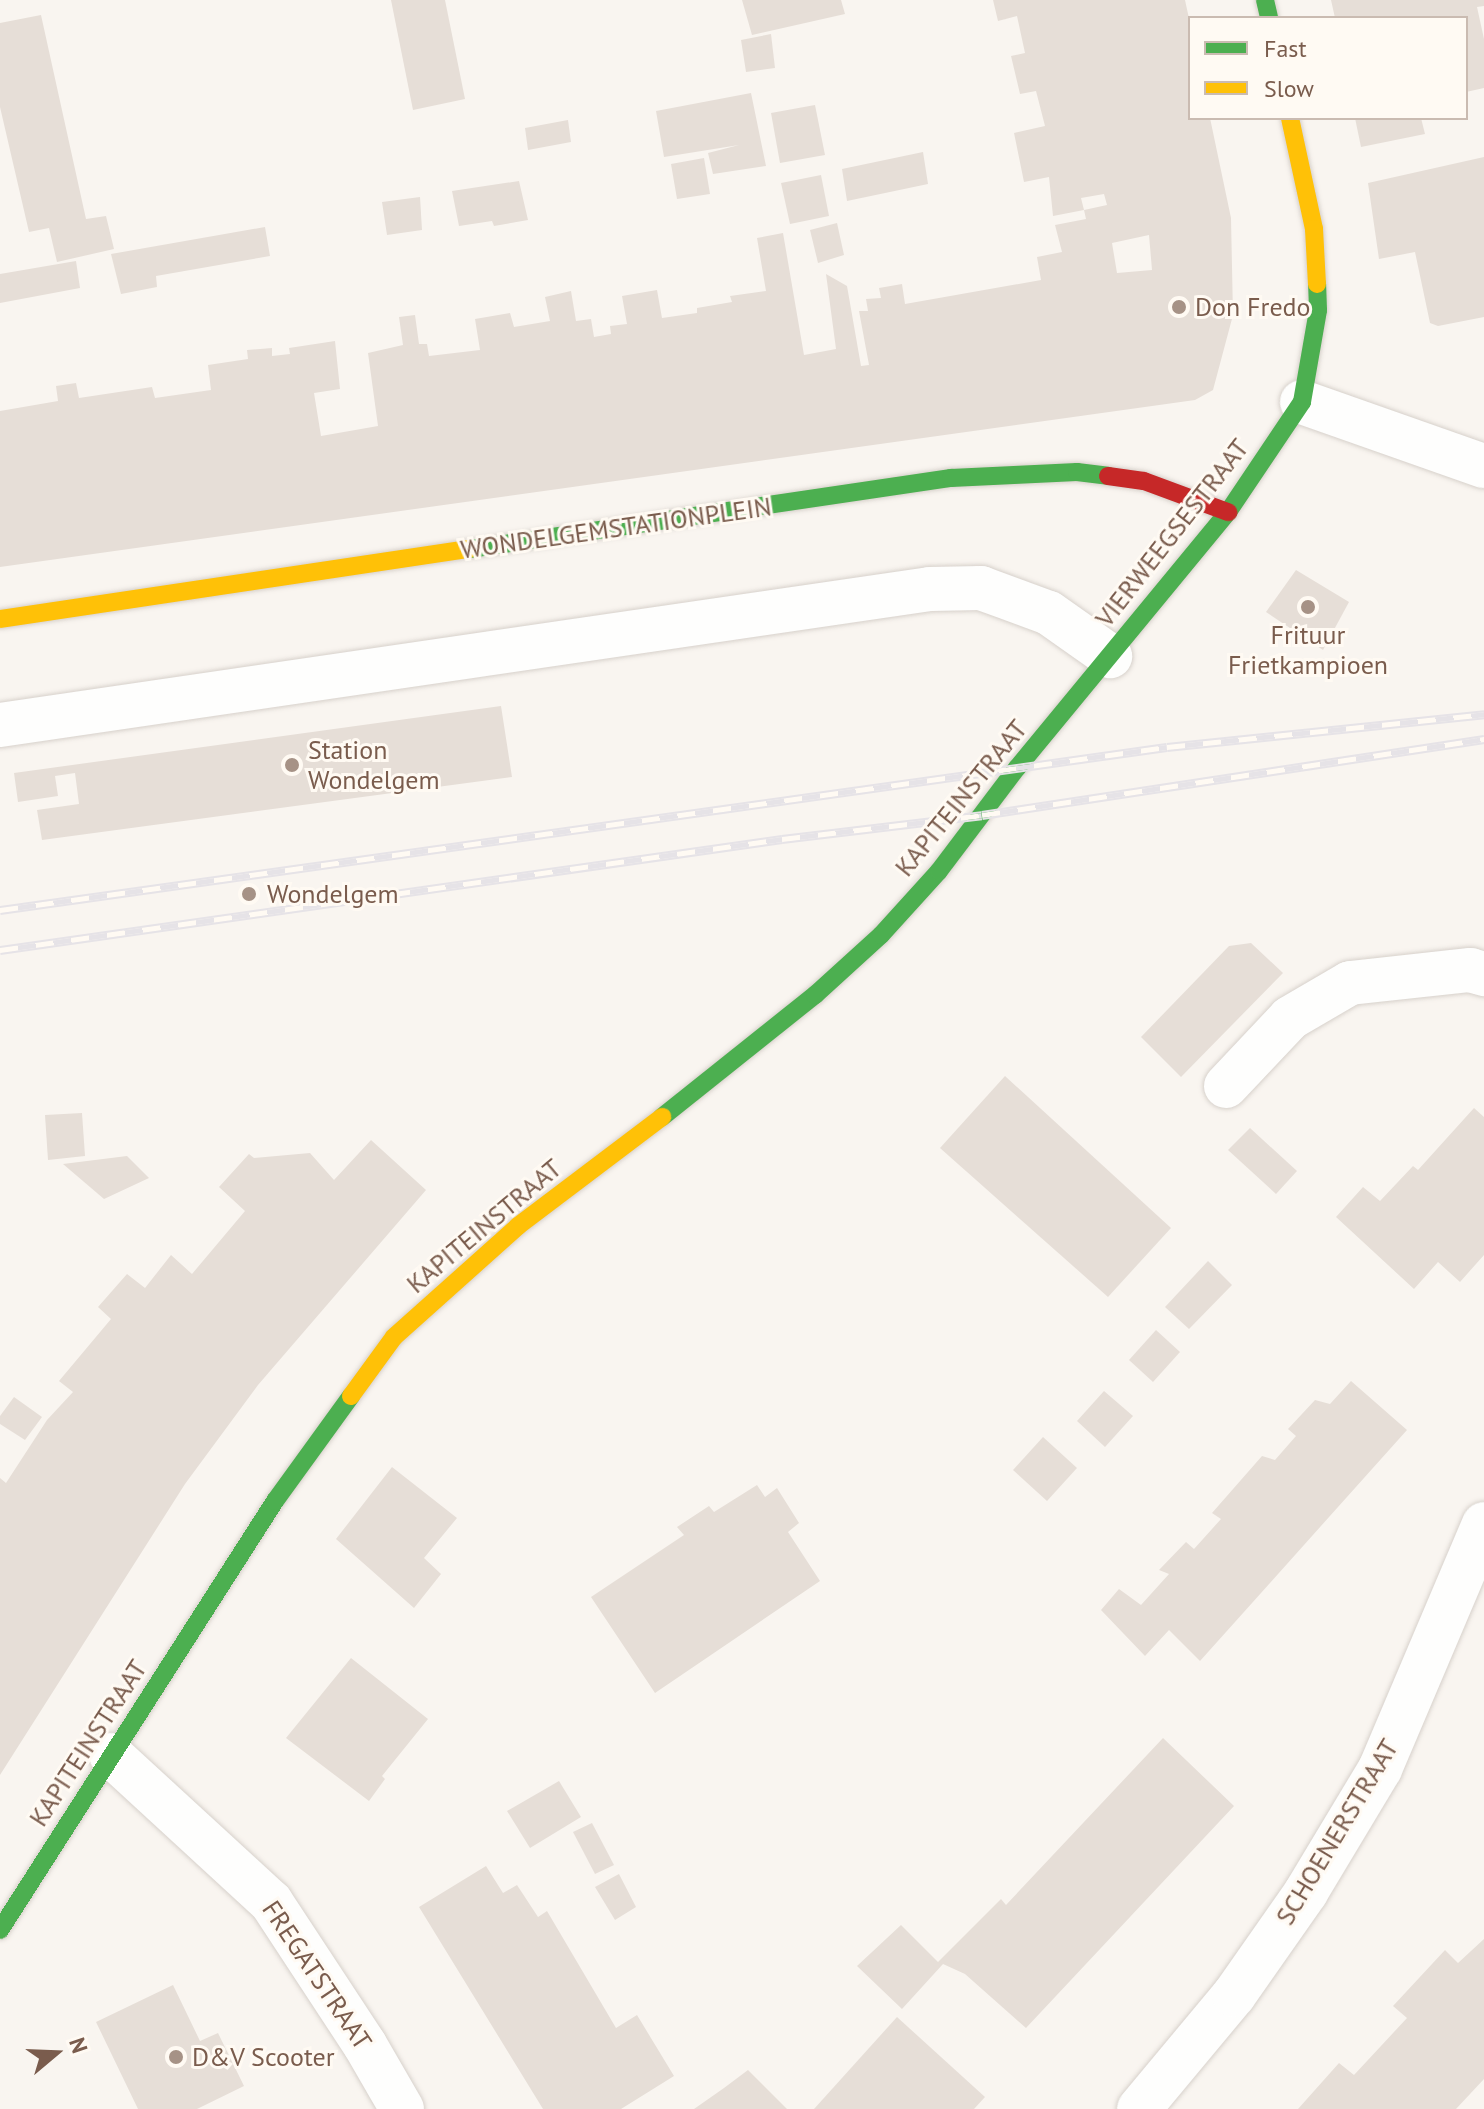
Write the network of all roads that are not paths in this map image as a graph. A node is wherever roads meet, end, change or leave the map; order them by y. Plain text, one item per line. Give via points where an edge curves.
1 (1290, 120) edge
2 (1302, 402) junction
3 (1484, 466) edge
4 (1228, 512) junction
5 (0, 619) edge
6 (1110, 656) junction
7 (0, 725) edge
8 (1484, 974) edge
9 (1226, 1086) dead end
10 (1484, 1524) edge
11 (111, 1755) junction
12 (0, 1930) edge
13 (402, 2109) edge
14 (1139, 2109) edge

1 - 2 street, VIERWEEGSESTRAAT via 1314,229 1318,310
2 - 3 street
2 - 4 street, VIERWEEGSESTRAAT
4 - 5 street, WONDELGEMSTATIONPLEIN via 1144,481 1077,472 951,478
4 - 6 street, VIERWEEGSESTRAAT
6 - 7 street via 1049,613 981,588 930,589
6 - 11 street, KAPITEINSTRAAT via 939,871 881,935 727,1067 518,1226 394,1337 275,1501
8 - 9 street via 1470,970 1350,983 1290,1018
10 - 14 street, SCHOENERSTRAAT via 1380,1769 1306,1892 1234,1995
11 - 12 street, KAPITEINSTRAAT
11 - 13 street, FREGATSTRAAT via 271,1902

